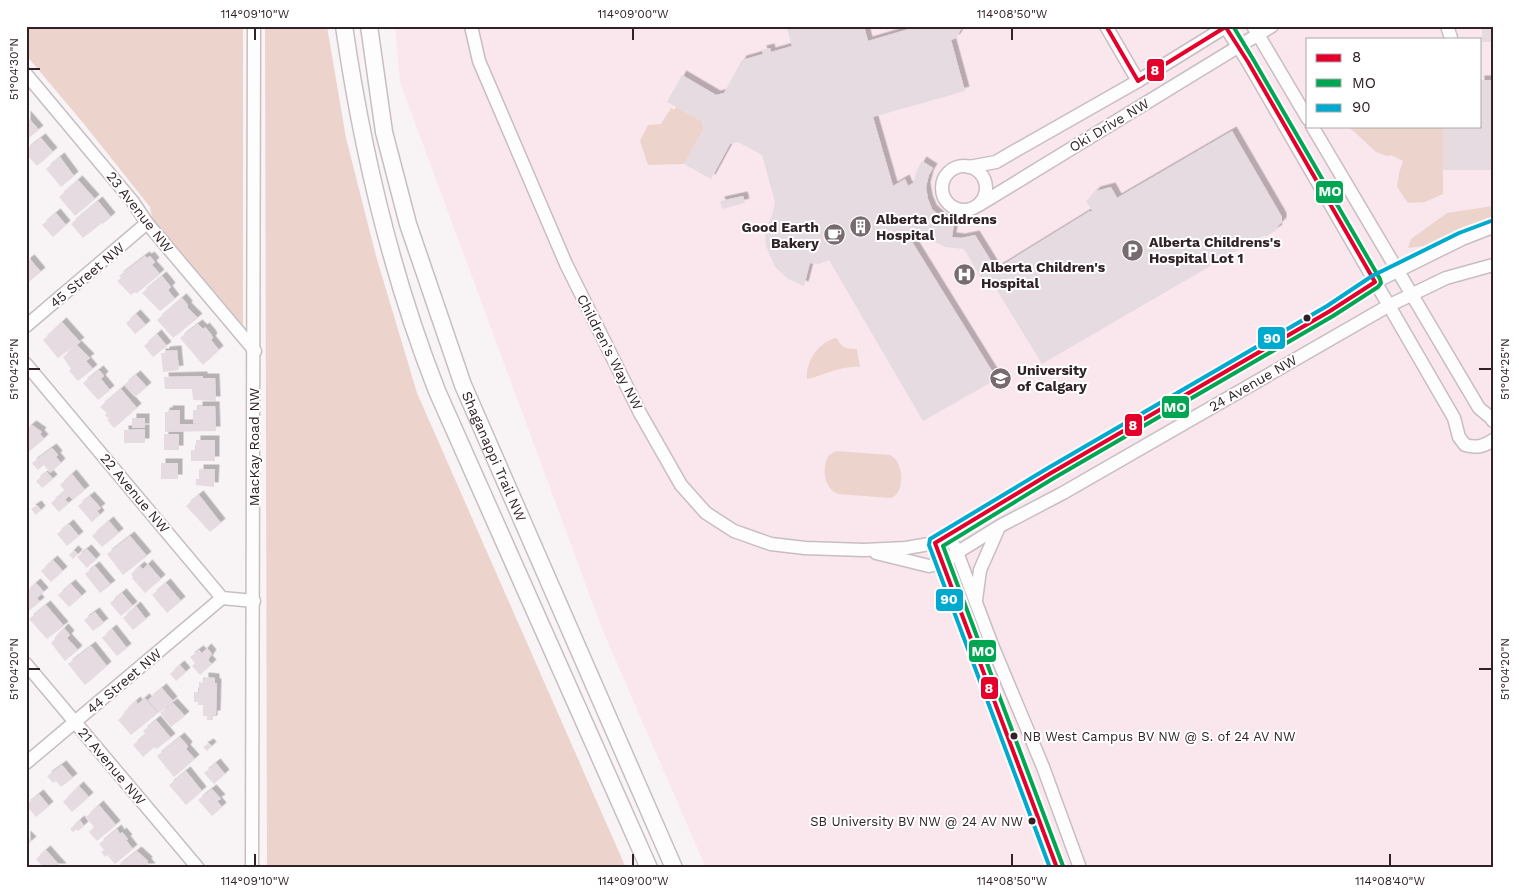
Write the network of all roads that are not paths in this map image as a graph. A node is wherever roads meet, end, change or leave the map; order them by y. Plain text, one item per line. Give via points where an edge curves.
1 (254, 26) edge
2 (344, 26) edge
3 (369, 26) edge
4 (471, 26) edge
5 (1106, 26) edge
6 (1226, 26) edge
7 (1272, 26) edge
8 (1447, 26) edge
9 (1255, 30) edge
10 (1451, 38) edge
11 (1238, 46) junction
12 (26, 74) edge
13 (1138, 80) junction
14 (1306, 116) edge
15 (1313, 128) edge
16 (968, 167) junction
17 (979, 204) junction
18 (147, 223) junction
19 (1493, 227) edge
20 (1493, 265) edge
21 (1398, 271) junction
22 (1375, 282) junction
23 (1413, 294) junction
24 (1388, 306) junction
25 (26, 326) edge
26 (255, 351) junction
27 (26, 364) edge
28 (1493, 421) edge
29 (1493, 440) edge
30 (1000, 526) junction
31 (950, 535) junction
32 (935, 543) junction
33 (864, 550) junction
34 (958, 552) junction
35 (942, 563) junction
36 (222, 598) junction
37 (254, 601) junction
38 (975, 603) junction
39 (26, 664) edge
40 (75, 722) junction
41 (26, 763) edge
42 (198, 868) edge
43 (252, 868) edge
44 (649, 868) edge
45 (674, 868) edge
46 (1057, 868) edge
47 (1080, 868) edge

1 - 26 street, MacKay Road NW
2 - 44 main road, Shaganappi Trail NW via 373,181 420,346 437,391
3 - 45 main road, Shaganappi Trail NW via 391,160 408,224 463,385
4 - 33 street, Children's Way NW via 480,61 566,264 640,414 681,485 706,513 734,531 770,544
5 - 13 street
6 - 11 street
6 - 13 street, Oki Drive NW
7 - 9 street, Oki Drive NW
8 - 10 street
9 - 11 street, Oki Drive NW
9 - 14 street
11 - 17 street, Oki Drive NW
11 - 22 street
12 - 18 street, 23 Avenue NW via 134,202
13 - 16 street, Oki Drive NW via 996,162
15 - 21 street
16 - 17 street via 976,170 984,180 986,192
16 - 17 street via 954,169 948,174 942,187 943,194 946,201 958,209 973,209
18 - 25 street, 45 Street NW
18 - 26 street, 23 Avenue NW
19 - 21 street, 24 Avenue NW
20 - 23 street, 24 Avenue NW via 1446,278
21 - 22 street, 24 Avenue NW
21 - 23 street
22 - 24 street
22 - 31 street, 24 Avenue NW
23 - 24 street, 24 Avenue NW
23 - 28 street via 1479,408
24 - 29 street via 1454,418 1459,437 1465,445 1485,446
24 - 30 street, 24 Avenue NW
26 - 37 street, MacKay Road NW
27 - 36 street, 22 Avenue NW
30 - 34 street, 24 Avenue NW
30 - 38 street via 980,570
31 - 32 street, 24 Avenue NW
31 - 34 street
32 - 33 street, Children's Way NW
32 - 35 street
33 - 35 street, Children's Way NW via 929,566
34 - 35 street, 24 Avenue NW
34 - 38 street
35 - 46 street
36 - 37 street
36 - 40 street, 44 Street NW
37 - 43 street, MacKay Road NW
38 - 47 street via 1043,767
39 - 40 street, 21 Avenue NW
40 - 41 street, 44 Street NW
40 - 42 street, 21 Avenue NW

